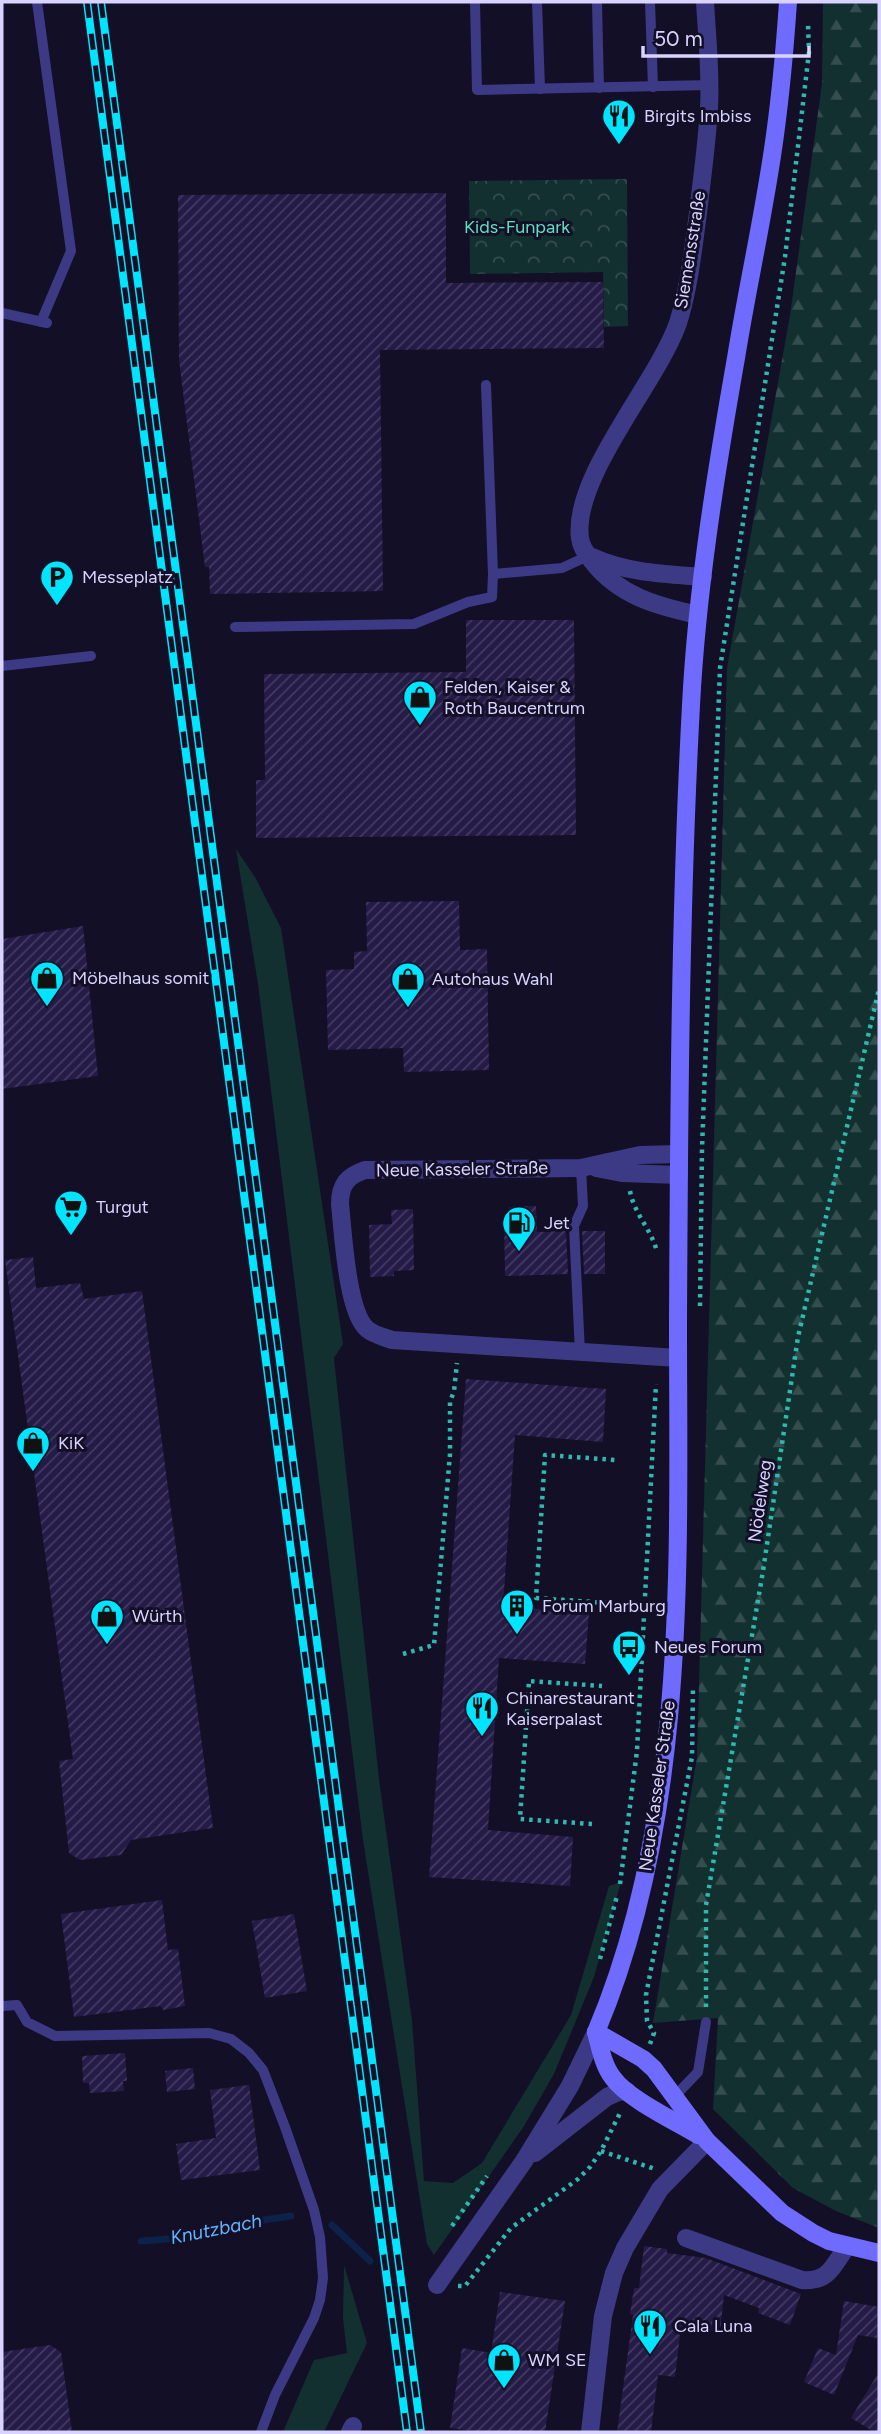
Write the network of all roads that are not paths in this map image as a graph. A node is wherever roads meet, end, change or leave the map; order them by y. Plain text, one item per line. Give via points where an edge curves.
1 (37, 2) edge
2 (475, 2) edge
3 (537, 2) edge
4 (597, 2) edge
5 (650, 2) edge
6 (705, 2) edge
7 (788, 2) edge
8 (710, 85) junction
9 (653, 87) junction
10 (599, 88) junction
11 (540, 89) junction
12 (2, 313) edge
13 (486, 385) dead end
14 (588, 556) junction
15 (493, 574) junction
16 (703, 577) junction
17 (698, 615) junction
18 (235, 627) dead end
19 (91, 656) dead end
20 (2, 667) edge
21 (679, 1154) junction
22 (585, 1168) junction
23 (679, 1174) junction
24 (580, 1353) junction
25 (678, 1358) junction
26 (2, 2006) edge
27 (706, 2022) road end
28 (596, 2032) junction
29 (627, 2091) junction
30 (675, 2096) junction
31 (707, 2141) junction
32 (523, 2161) junction
33 (686, 2238) dead end
34 (847, 2246) junction
35 (879, 2253) edge
36 (437, 2286) road end
37 (261, 2432) edge
38 (590, 2432) edge

1 - 12 lane via 71,251 44,322
2 - 11 lane via 477,90
3 - 11 lane
4 - 10 lane
5 - 9 lane
6 - 8 street, Siemensstraße
7 - 16 main road, Neue Kasseler Straße via 775,136 735,359
8 - 9 lane
8 - 14 street, Siemensstraße via 694,242 680,313 666,350 587,491 580,538
9 - 10 lane
10 - 11 lane
13 - 15 lane
14 - 15 lane via 555,569
14 - 16 street via 626,569
14 - 17 street, Siemensstraße via 629,594
15 - 18 lane via 492,597 414,624
16 - 17 main road, Neue Kasseler Straße
17 - 21 main road, Neue Kasseler Straße via 683,874
19 - 20 lane
21 - 22 street, Neue Kasseler Straße via 640,1155
21 - 23 main road, Neue Kasseler Straße
22 - 23 street, Neue Kasseler Straße
22 - 24 lane via 583,1206 574,1226
22 - 24 street, Neue Kasseler Straße via 365,1170 344,1182 340,1193 353,1303 367,1330 392,1340
23 - 25 main road, Neue Kasseler Straße
24 - 25 street, Neue Kasseler Straße
25 - 28 main road, Neue Kasseler Straße via 675,1626 662,1765 651,1850 634,1921 616,1985
26 - 37 lane via 17,2005 27,2022 55,2036 209,2033 232,2039 262,2070 314,2210 323,2278 314,2318
27 - 30 lane via 698,2072
28 - 29 main road via 603,2060
28 - 30 main road via 643,2059
28 - 32 street, Neue Kasseler Straße via 570,2086
29 - 31 main road
29 - 32 street via 593,2107
30 - 31 main road
31 - 34 main road via 782,2213 813,2233
31 - 38 street via 660,2189 614,2273 603,2316
32 - 36 street, Neue Kasseler Straße
33 - 34 street via 815,2281 825,2277
34 - 35 main road

